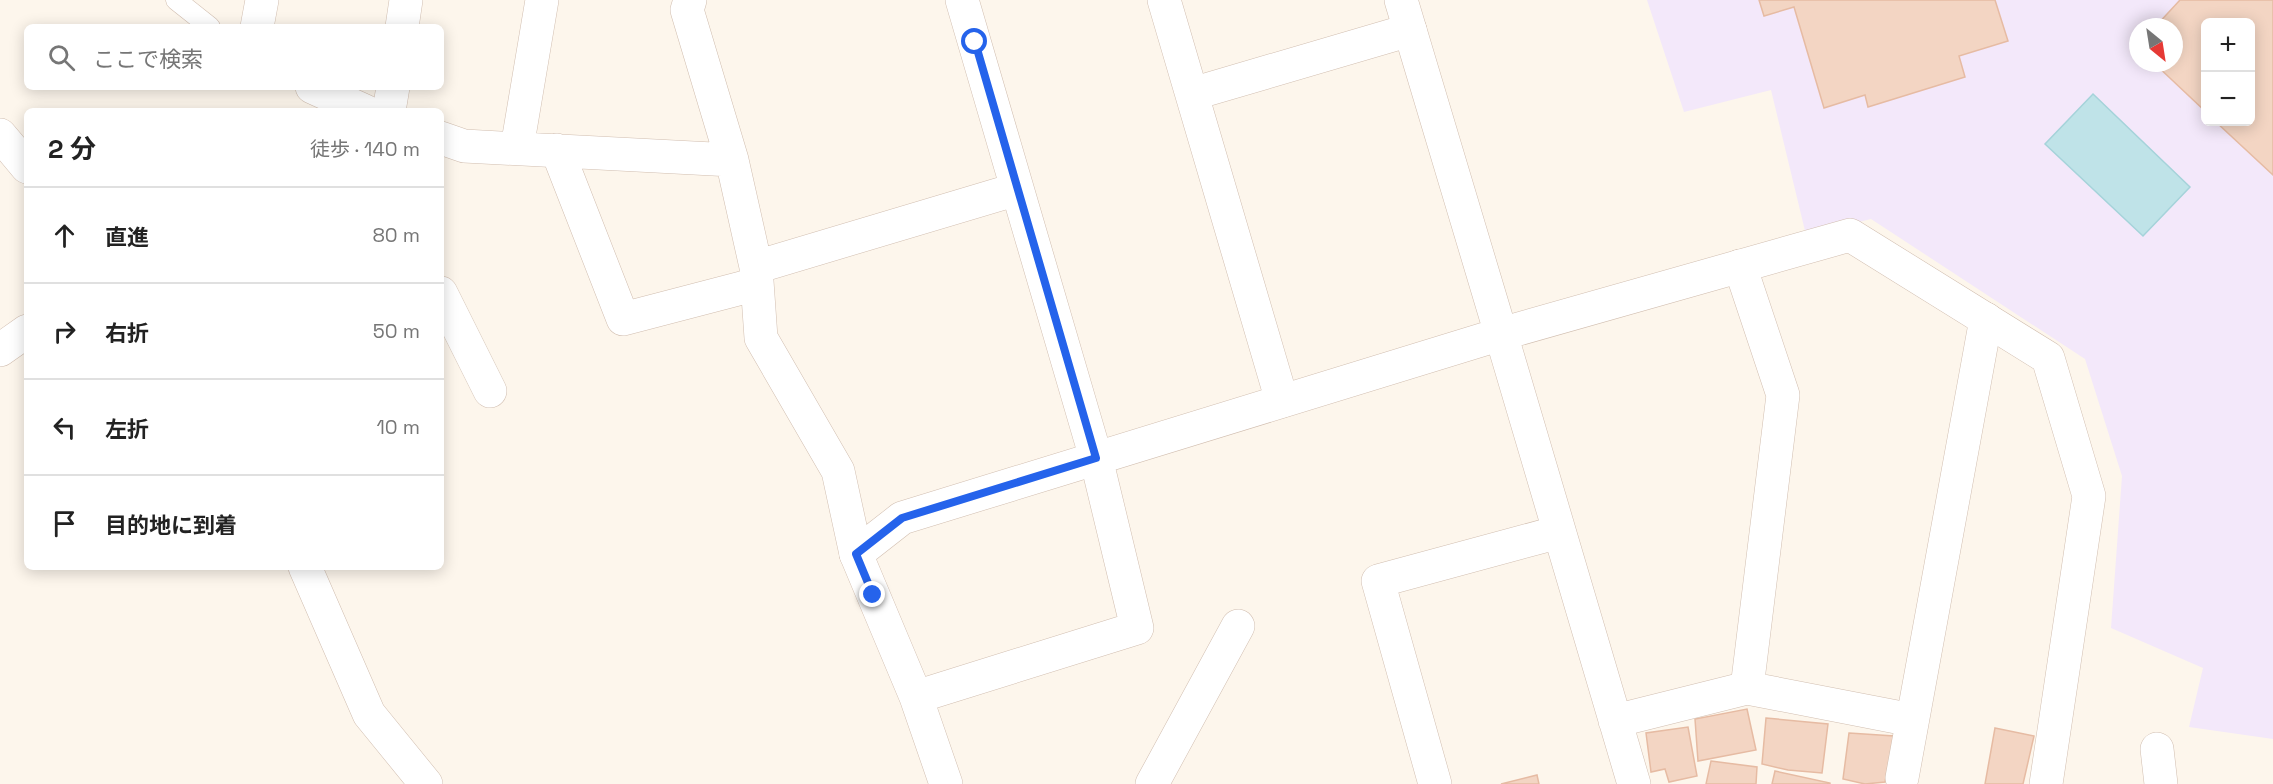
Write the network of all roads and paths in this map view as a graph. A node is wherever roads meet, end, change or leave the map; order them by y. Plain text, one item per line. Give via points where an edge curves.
1 (176, 0) edge
2 (262, 0) edge
3 (406, 0) edge
4 (542, 0) edge
5 (690, 0) edge
6 (962, 0) edge
7 (1164, 0) edge
8 (1405, 15) edge
9 (206, 24) edge
10 (258, 24) edge
11 (402, 24) edge
12 (319, 90) edge
13 (392, 90) edge
14 (1192, 94) junction
15 (358, 108) edge
16 (390, 108) edge
17 (0, 135) edge
18 (444, 139) edge
19 (517, 148) junction
20 (557, 150) junction
21 (732, 160) junction
22 (24, 163) edge
23 (1017, 189) junction
24 (1740, 266) junction
25 (756, 275) junction
26 (444, 299) edge
27 (1986, 319) junction
28 (24, 333) edge
29 (1501, 334) junction
30 (0, 350) edge
31 (490, 391) dead end
32 (1282, 401) junction
33 (1096, 458) junction
34 (1559, 532) junction
35 (856, 554) junction
36 (306, 570) edge
37 (1238, 626) dead end
38 (1747, 688) junction
39 (916, 697) junction
40 (1912, 720) junction
41 (1615, 721) junction
42 (2157, 749) dead end
43 (1902, 778) dead end
44 (426, 784) edge
45 (946, 784) edge
46 (1152, 784) edge
47 (1435, 784) edge
48 (1634, 784) edge
49 (2046, 784) edge
50 (2161, 784) edge

1 - 9 lane
2 - 10 street
3 - 11 street
4 - 19 street
5 - 21 street via 687,10
6 - 23 street
7 - 14 street
8 - 14 street
8 - 29 street
12 - 15 street
13 - 16 street
14 - 32 street
17 - 22 street
18 - 19 street via 464,146
19 - 20 street
20 - 21 street
20 - 25 street via 623,319
21 - 25 street
23 - 25 street
23 - 33 street
24 - 27 street via 1850,235
24 - 29 street
24 - 38 street via 1783,395
25 - 35 street via 761,338 838,471
26 - 31 street
27 - 40 street
27 - 49 street via 2048,358 2090,496
28 - 30 street
29 - 32 street
29 - 34 street
32 - 33 street
33 - 35 street via 902,518
33 - 39 street via 1137,628
34 - 41 street
34 - 47 street via 1378,581
35 - 39 street
36 - 44 street via 369,714
37 - 46 street
38 - 40 street
38 - 41 street
39 - 45 street
40 - 43 street
41 - 48 street
42 - 50 street

